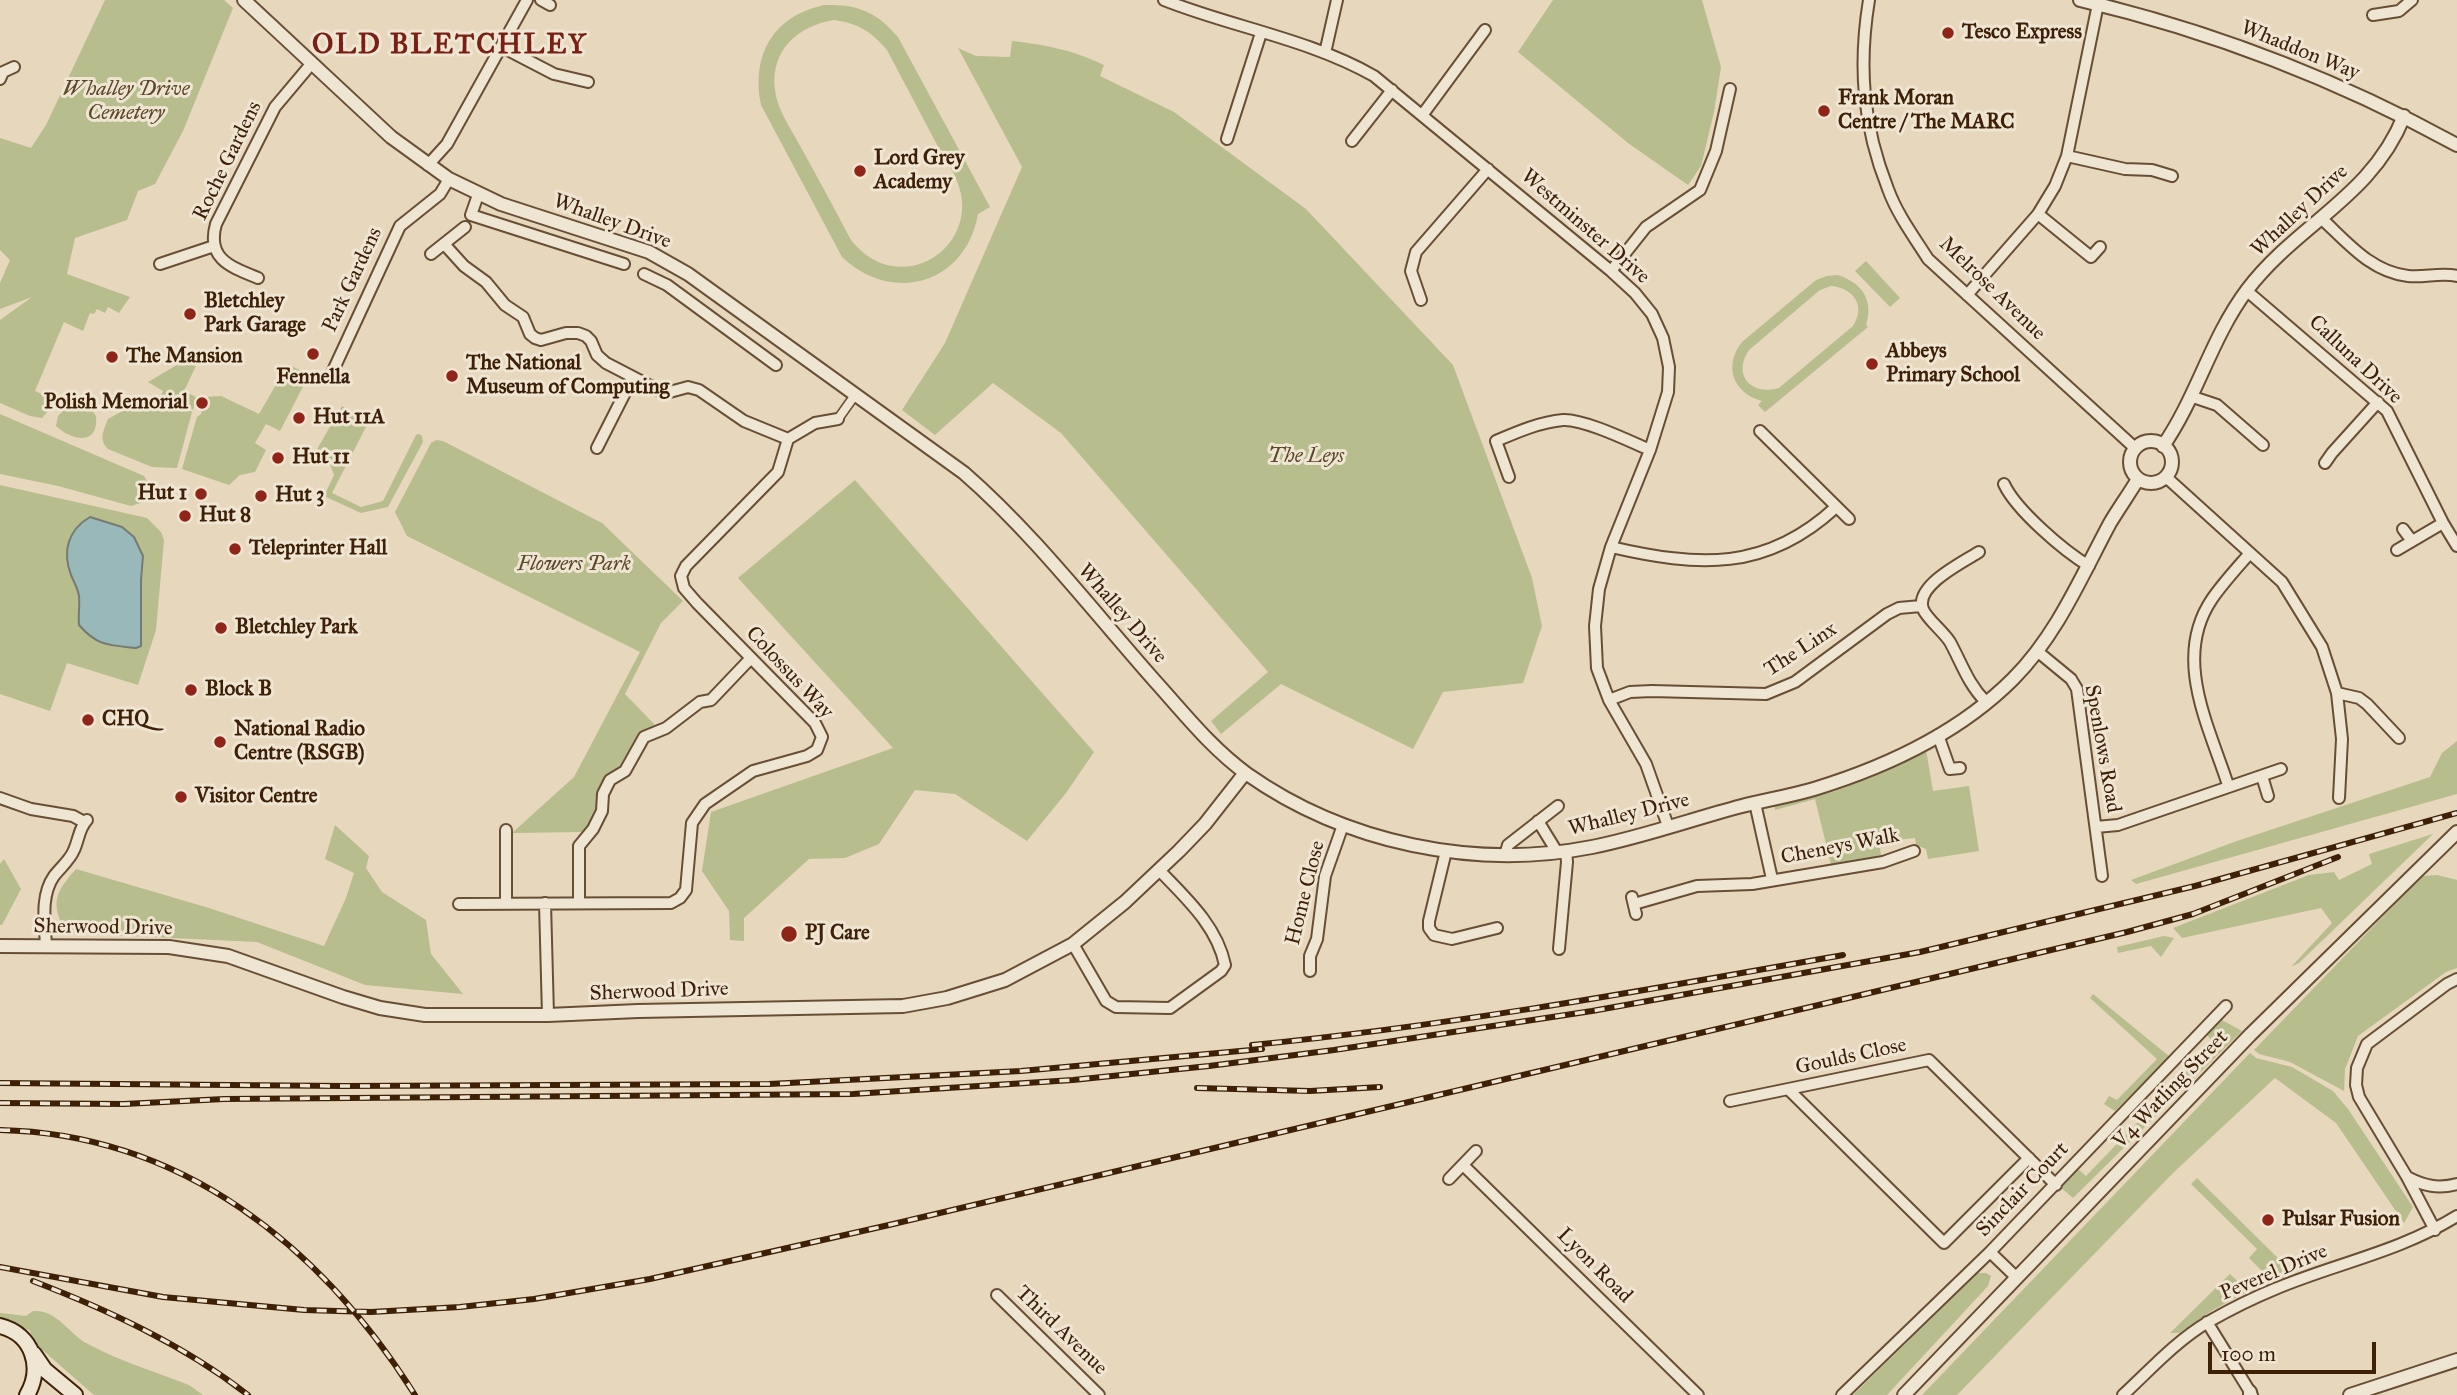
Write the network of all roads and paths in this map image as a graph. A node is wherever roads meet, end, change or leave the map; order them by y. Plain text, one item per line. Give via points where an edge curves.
1 (244, 0) edge
2 (527, 0) edge
3 (1164, 0) edge
4 (1337, 0) edge
5 (1869, 0) edge
6 (2080, 0) edge
7 (2412, 0) edge
8 (1179, 3) edge
9 (2098, 4) junction
10 (2373, 15) dead end
11 (1485, 30) dead end
12 (1261, 33) junction
13 (502, 47) junction
14 (1325, 53) junction
15 (312, 63) junction
16 (14, 67) dead end
17 (1, 74) edge
18 (588, 82) dead end
19 (1730, 89) dead end
20 (1392, 90) junction
21 (1423, 114) junction
22 (2404, 116) junction
23 (1227, 139) dead end
24 (1352, 141) dead end
25 (2457, 145) edge
26 (2067, 156) junction
27 (428, 165) junction
28 (1488, 169) junction
29 (2172, 176) dead end
30 (449, 179) junction
31 (478, 195) junction
32 (2038, 214) junction
33 (2322, 219) junction
34 (468, 221) junction
35 (445, 245) junction
36 (214, 246) junction
37 (2100, 247) dead end
38 (431, 254) dead end
39 (160, 264) dead end
40 (624, 264) dead end
41 (1611, 271) junction
42 (645, 274) dead end
43 (2457, 276) edge
44 (258, 278) dead end
45 (2247, 291) junction
46 (1967, 295) junction
47 (726, 300) junction
48 (1421, 300) dead end
49 (712, 318) junction
50 (776, 365) dead end
51 (331, 374) dead end
52 (633, 377) junction
53 (855, 395) junction
54 (2193, 397) junction
55 (2378, 402) junction
56 (838, 419) joint
57 (1760, 431) dead end
58 (788, 439) junction
59 (2263, 445) dead end
60 (2164, 446) junction
61 (597, 448) dead end
62 (2135, 448) junction
63 (1650, 450) junction
64 (2325, 463) dead end
65 (1509, 477) dead end
66 (2166, 477) junction
67 (2138, 479) junction
68 (2004, 484) dead end
69 (1836, 507) junction
70 (1849, 519) dead end
71 (2443, 523) junction
72 (2403, 529) dead end
73 (2412, 541) junction
74 (2457, 546) edge
75 (1611, 548) junction
76 (2397, 551) dead end
77 (1979, 552) dead end
78 (2250, 553) junction
79 (2089, 566) junction
80 (1922, 606) junction
81 (2037, 651) junction
82 (751, 659) junction
83 (2337, 693) junction
84 (1609, 701) junction
85 (1986, 702) junction
86 (1938, 735) junction
87 (2399, 738) dead end
88 (1960, 768) dead end
89 (2281, 769) dead end
90 (1245, 773) junction
91 (2262, 776) junction
92 (2228, 785) junction
93 (2269, 796) dead end
94 (0, 798) edge
95 (2339, 798) dead end
96 (1755, 803) junction
97 (1558, 806) dead end
98 (1538, 821) junction
99 (1343, 825) junction
100 (1668, 826) junction
101 (2096, 827) junction
102 (506, 830) dead end
103 (2457, 832) edge
104 (1446, 851) junction
105 (1562, 851) junction
106 (1914, 852) dead end
107 (1505, 855) junction
108 (1159, 870) junction
109 (2102, 876) dead end
110 (1772, 879) junction
111 (579, 902) junction
112 (506, 903) junction
113 (545, 903) junction
114 (459, 904) dead end
115 (1634, 905) dead end
116 (1497, 928) dead end
117 (1073, 944) junction
118 (0, 946) edge
119 (46, 946) junction
120 (1559, 948) dead end
121 (1310, 971) dead end
122 (2457, 979) edge
123 (2227, 1006) dead end
124 (548, 1016) junction
125 (1789, 1090) junction
126 (1730, 1101) dead end
127 (1476, 1151) dead end
128 (2029, 1158) junction
129 (1463, 1165) junction
130 (2407, 1177) junction
131 (1449, 1179) dead end
132 (2457, 1184) edge
133 (2056, 1185) junction
134 (2457, 1216) edge
135 (2435, 1230) junction
136 (1990, 1252) junction
137 (2017, 1278) junction
138 (996, 1295) dead end
139 (2207, 1322) junction
140 (0, 1326) edge
141 (31, 1350) junction
142 (2457, 1360) edge
143 (2250, 1394) edge
144 (27, 1395) edge
145 (75, 1395) edge
146 (1099, 1395) edge
147 (1698, 1395) edge
148 (1842, 1395) edge
149 (1901, 1395) edge
150 (2123, 1395) edge
151 (2350, 1395) edge

1 - 15 street, Whalley Drive
2 - 13 street
3 - 8 street, Westminster Drive
4 - 14 street
5 - 46 street, Melrose Avenue via 1863,40 1866,116 1888,191 1928,259
6 - 9 street, Whaddon Way
7 - 10 street via 2399,11
8 - 12 street, Westminster Drive
9 - 22 street, Whaddon Way via 2263,55
9 - 26 street
11 - 21 street
12 - 14 street, Westminster Drive
12 - 23 street
13 - 18 street via 554,74
13 - 27 street via 447,144
14 - 20 street, Westminster Drive via 1354,64
15 - 27 street, Whalley Drive
15 - 36 street, Roche Gardens via 275,107 216,224
16 - 17 street
19 - 41 street via 1716,151 1700,190 1646,227
20 - 21 street, Westminster Drive
20 - 24 street
21 - 28 street, Westminster Drive
22 - 25 street, Whaddon Way
22 - 33 street, Whalley Drive via 2380,161
26 - 29 street
26 - 32 street
27 - 30 street, Whalley Drive
28 - 41 street, Westminster Drive
28 - 48 street via 1416,252 1410,271
30 - 31 street, Whalley Drive
30 - 51 street, Park Gardens via 440,194 400,226
31 - 34 street
31 - 47 street, Whalley Drive via 649,252
32 - 37 street via 2091,257
32 - 46 street
33 - 43 street via 2366,260 2385,270 2408,276
33 - 45 street, Whalley Drive via 2271,261
34 - 35 street
34 - 40 street, Whalley Drive
35 - 38 street
35 - 52 street via 523,317 535,338 566,333 586,336 606,363
36 - 39 street, Roche Gardens
36 - 44 street, Roche Gardens via 229,266
41 - 63 street, Westminster Drive via 1644,303 1663,338 1668,392
42 - 49 street, Whalley Drive
45 - 54 street, Whalley Drive via 2221,331
45 - 55 street, Calluna Drive
46 - 62 street, Melrose Avenue
47 - 49 street
47 - 53 street, Whalley Drive
49 - 50 street, Whalley Drive
52 - 58 street via 666,393 688,387 699,390 744,421
52 - 61 street
53 - 56 street
53 - 90 street, Whalley Drive via 964,472 1002,506 1203,736
54 - 59 street via 2217,405
54 - 60 street, Whalley Drive
55 - 64 street
55 - 71 street, Calluna Drive via 2387,411
56 - 58 street via 815,423
57 - 69 street
58 - 82 street, Colossus Way via 778,472 707,542 681,576 690,596
60 - 62 street via 2146,442
60 - 66 street via 2171,458
62 - 67 street via 2130,468
63 - 65 street via 1579,422 1548,423 1496,441
63 - 75 street, Westminster Drive
66 - 67 street via 2149,484
66 - 78 street
67 - 79 street, Whalley Drive
68 - 79 street via 2009,496 2072,556
69 - 70 street
69 - 75 street via 1799,536 1733,559 1695,562
71 - 73 street
71 - 74 street, Calluna Drive
72 - 73 street
73 - 76 street
75 - 84 street, Westminster Drive via 1599,589 1595,626 1597,668
77 - 80 street via 1930,585
78 - 83 street via 2282,582 2303,613 2322,647
78 - 92 street via 2211,600 2193,650 2194,681
79 - 81 street, Whalley Drive
80 - 84 street, The Linx via 1887,614 1795,682 1766,694 1652,691 1630,692
80 - 85 street via 1945,634 1966,679
81 - 85 street, Whalley Drive
81 - 101 street, Spenlows Road via 2077,689
82 - 111 street via 711,700 700,702 666,728 644,737 625,771 610,780 602,811 579,846
82 - 111 street, Colossus Way via 815,723 822,737 817,750 753,771 705,803 692,823 688,882 680,898 671,903
83 - 87 street via 2359,698 2383,729
83 - 95 street via 2342,739
84 - 100 street, Westminster Drive via 1646,764
85 - 86 street, Whalley Drive
86 - 88 street via 1950,769
86 - 96 street, Whalley Drive via 1852,776
89 - 91 street, Spenlows Road
90 - 99 street, Whalley Drive via 1294,803
90 - 108 street, Sherwood Drive via 1205,824
91 - 92 street, Spenlows Road
91 - 93 street
92 - 101 street, Spenlows Road via 2118,825
94 - 119 street via 86,821 74,849 47,889
96 - 100 street, Whalley Drive
96 - 110 street, Cheneys Walk
97 - 98 street
98 - 105 street
98 - 107 street via 1507,845
99 - 104 street, Whalley Drive via 1387,840
99 - 121 street, Home Close via 1325,876
100 - 105 street, Whalley Drive
101 - 109 street, Spenlows Road
102 - 112 street
103 - 137 street, V4 Watling Street via 2250,1035
104 - 107 street, Whalley Drive
104 - 116 street via 1429,928 1434,935 1452,939
105 - 107 street, Whalley Drive
105 - 120 street via 1567,862
106 - 110 street, Cheneys Walk via 1883,862
108 - 117 street, Sherwood Drive
108 - 117 street via 1205,920 1222,950 1225,965 1221,971 1170,1008 1116,1007 1107,1002
110 - 115 street, Cheneys Walk via 1697,886
111 - 113 street, Colossus Way
112 - 113 street, Colossus Way
112 - 114 street, Colossus Way
113 - 124 street
117 - 124 street, Sherwood Drive via 1004,980 947,999 903,1006
118 - 119 street, Sherwood Drive
119 - 124 street, Sherwood Drive via 194,949 255,964 380,1008 425,1015
122 - 130 street via 2375,1037 2362,1052 2357,1068 2359,1097
123 - 133 street, Sinclair Court
125 - 126 street, Goulds Close
125 - 128 street, Goulds Close via 1929,1059
125 - 128 street via 1944,1243
127 - 129 street
128 - 133 street, Goulds Close
129 - 131 street
129 - 147 street, Lyon Road
130 - 132 street via 2436,1187
130 - 135 street
133 - 136 street, Sinclair Court
134 - 135 street, Peverel Drive
135 - 139 street, Peverel Drive via 2272,1290
136 - 137 street
136 - 148 street, Sinclair Court
137 - 149 street, V4 Watling Street
138 - 146 street, Third Avenue
139 - 143 street
139 - 150 street, Peverel Drive
140 - 141 main road via 21,1336
141 - 144 main road via 34,1379
141 - 145 main road via 45,1370
142 - 151 street

